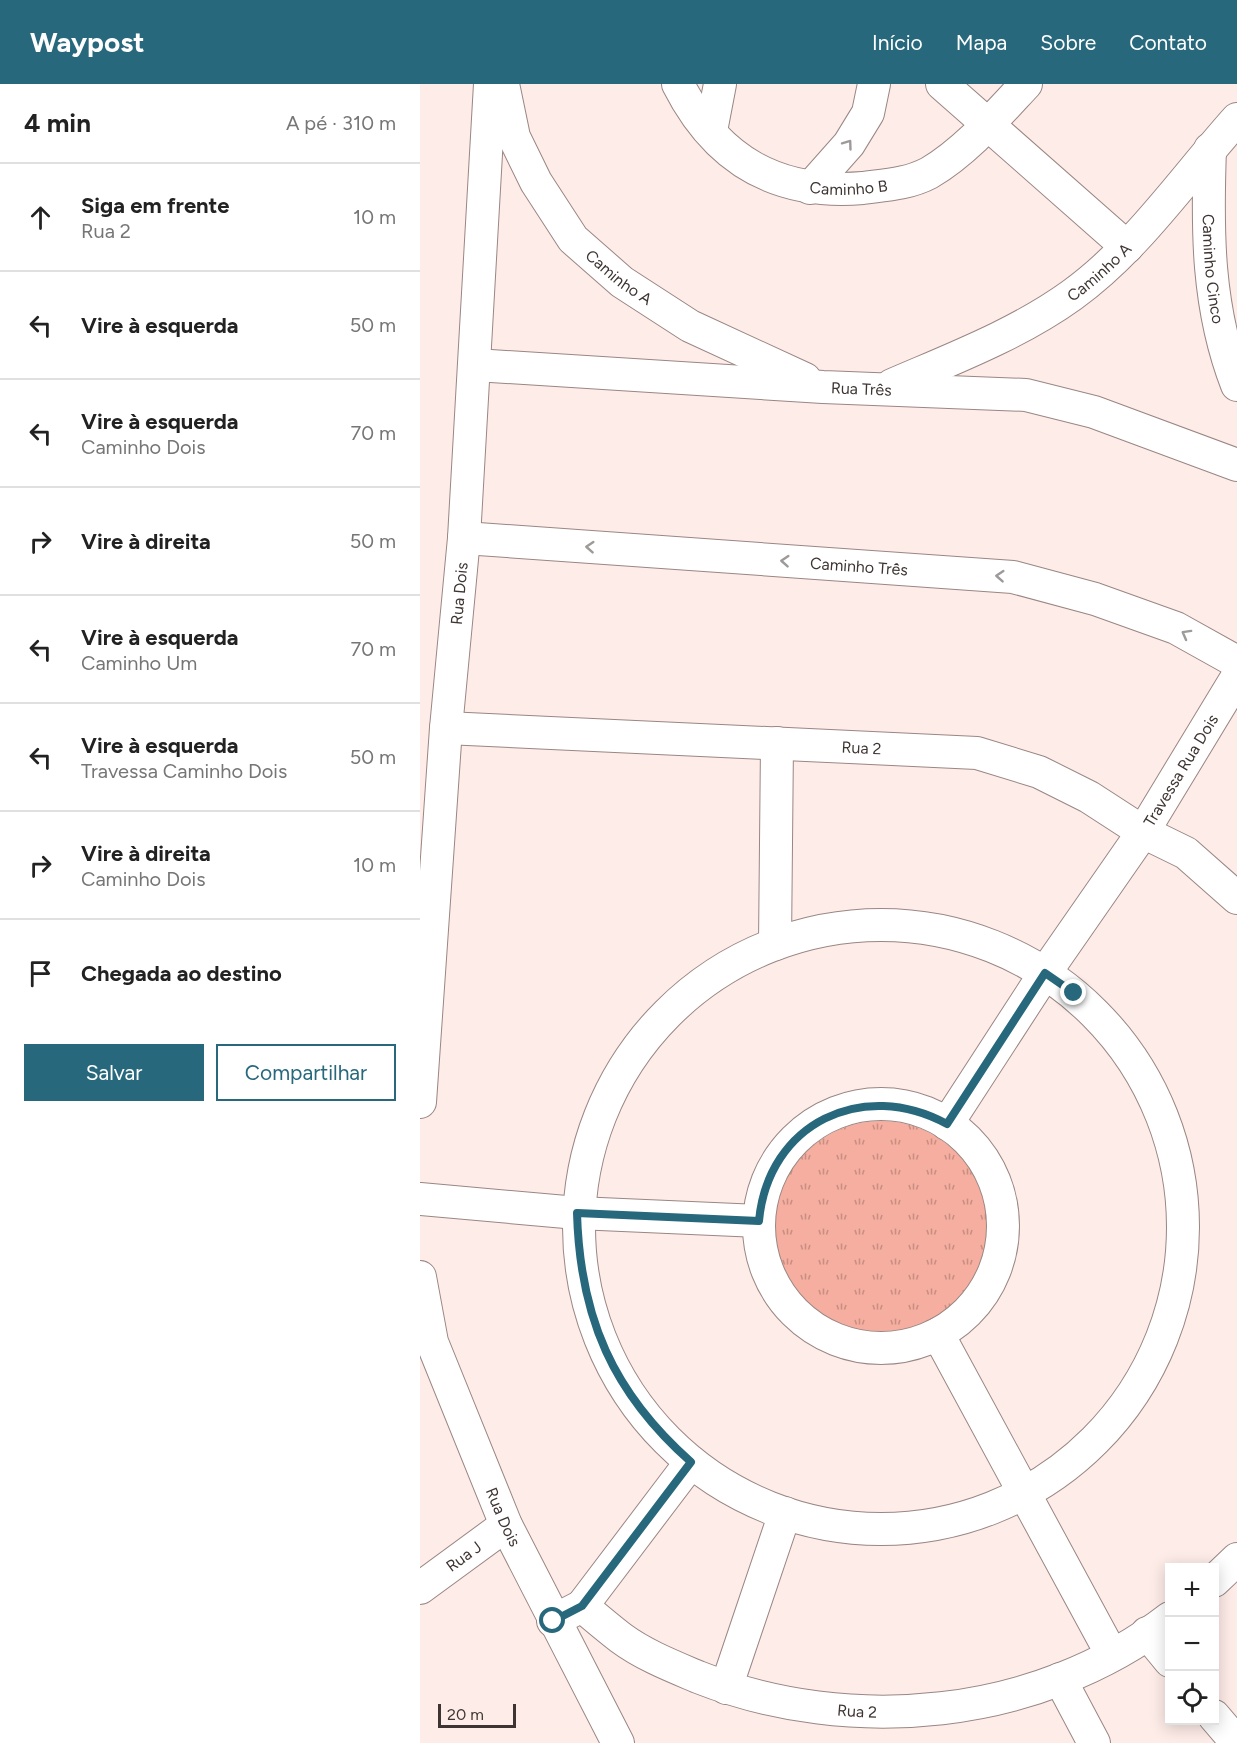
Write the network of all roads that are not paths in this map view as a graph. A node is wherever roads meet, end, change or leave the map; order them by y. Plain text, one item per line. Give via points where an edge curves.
1 (490, 84) edge
2 (503, 84) edge
3 (678, 84) edge
4 (720, 84) edge
5 (874, 84) edge
6 (942, 84) edge
7 (1026, 84) edge
8 (1237, 119) edge
9 (989, 124) junction
10 (711, 131) junction
11 (1210, 149) junction
12 (810, 188) junction
13 (1127, 247) junction
14 (475, 365) junction
15 (1237, 385) edge
16 (823, 387) junction
17 (886, 388) junction
18 (1237, 465) edge
19 (464, 538) junction
20 (1237, 662) edge
21 (1237, 677) edge
22 (446, 728) junction
23 (777, 743) junction
24 (1143, 832) junction
25 (1237, 898) edge
26 (775, 944) junction
27 (1045, 973) junction
28 (420, 1102) edge
29 (947, 1124) junction
30 (420, 1199) edge
31 (577, 1213) junction
32 (759, 1221) junction
33 (420, 1277) edge
34 (938, 1334) junction
35 (426, 1342) edge
36 (691, 1462) junction
37 (1024, 1493) junction
38 (785, 1513) junction
39 (506, 1525) junction
40 (1237, 1559) edge
41 (1219, 1577) edge
42 (420, 1588) edge
43 (582, 1606) junction
44 (553, 1621) junction
45 (1158, 1626) edge
46 (1165, 1646) edge
47 (1112, 1655) junction
48 (1060, 1679) junction
49 (726, 1688) junction
50 (1219, 1721) edge
51 (618, 1743) edge
52 (1094, 1743) edge
53 (1237, 1743) edge

1 - 14 street, Rua Dois
2 - 16 street, Caminho A via 514,137 536,182 573,239 622,282 690,326
3 - 10 street, Caminho B
4 - 10 street
12 -> 5 street via 849,144 868,113
6 - 9 street
7 - 9 street, Caminho B
8 - 11 street, Caminho A
9 - 12 street, Caminho B via 929,172 902,184
9 - 13 street
10 - 12 street, Caminho B via 726,149 747,164 776,180
11 - 13 street, Caminho A
11 - 15 street, Caminho Cinco via 1210,280 1223,349
13 - 17 street, Caminho A via 1072,295 1012,331
14 - 16 street, Rua Três
14 - 19 street, Rua Dois
16 - 17 street, Rua Três
17 - 18 street, Rua Três via 1026,395 1094,412
20 -> 19 street, Caminho Três via 1176,628 1095,599 1013,577
19 - 22 street, Rua Dois
21 - 24 street, Travessa Rua Dois
22 - 23 street, Rua 2
22 - 28 street, Rua Dois
23 - 24 street, Rua 2 via 976,753 1039,772 1089,797
23 - 26 street
24 - 25 street, Rua 2 via 1186,853
24 - 27 street, Travessa Rua Dois
26 - 27 street via 843,927 914,926 982,942
26 - 31 street via 742,957 703,983 659,1021 636,1048 601,1110 584,1159
27 - 29 street, Travessa Rua Dois
27 - 37 street via 1074,993 1107,1026 1142,1073 1159,1104 1180,1170 1185,1240 1173,1308 1157,1352 1128,1402 1081,1453
29 - 32 street via 922,1112 880,1105 852,1108 825,1118 802,1134 774,1167
29 - 34 street via 969,1142 986,1164 998,1190 1003,1232 996,1266 984,1291 957,1322
30 - 31 street
31 - 32 street
31 - 36 street via 583,1284 604,1351 641,1412
32 - 34 street via 761,1250 773,1283 794,1312 816,1330 842,1342 878,1348 905,1345
33 - 35 street, Rua Dois
34 - 37 street
35 - 39 street, Rua Dois
36 - 38 street via 752,1500
36 - 43 street
37 - 38 street via 959,1518 890,1528 831,1524
37 - 47 street
38 - 49 street
39 - 42 street, Rua J
39 - 44 street, Rua Dois
40 - 41 street
43 - 44 street
43 - 49 street, Rua 2 via 622,1639 673,1667
44 - 51 street, Rua Dois
45 - 46 street
45 - 47 street, Rua 2
47 - 48 street, Rua 2
48 - 49 street, Rua 2 via 974,1703 896,1712 827,1709
48 - 52 street
50 - 53 street

